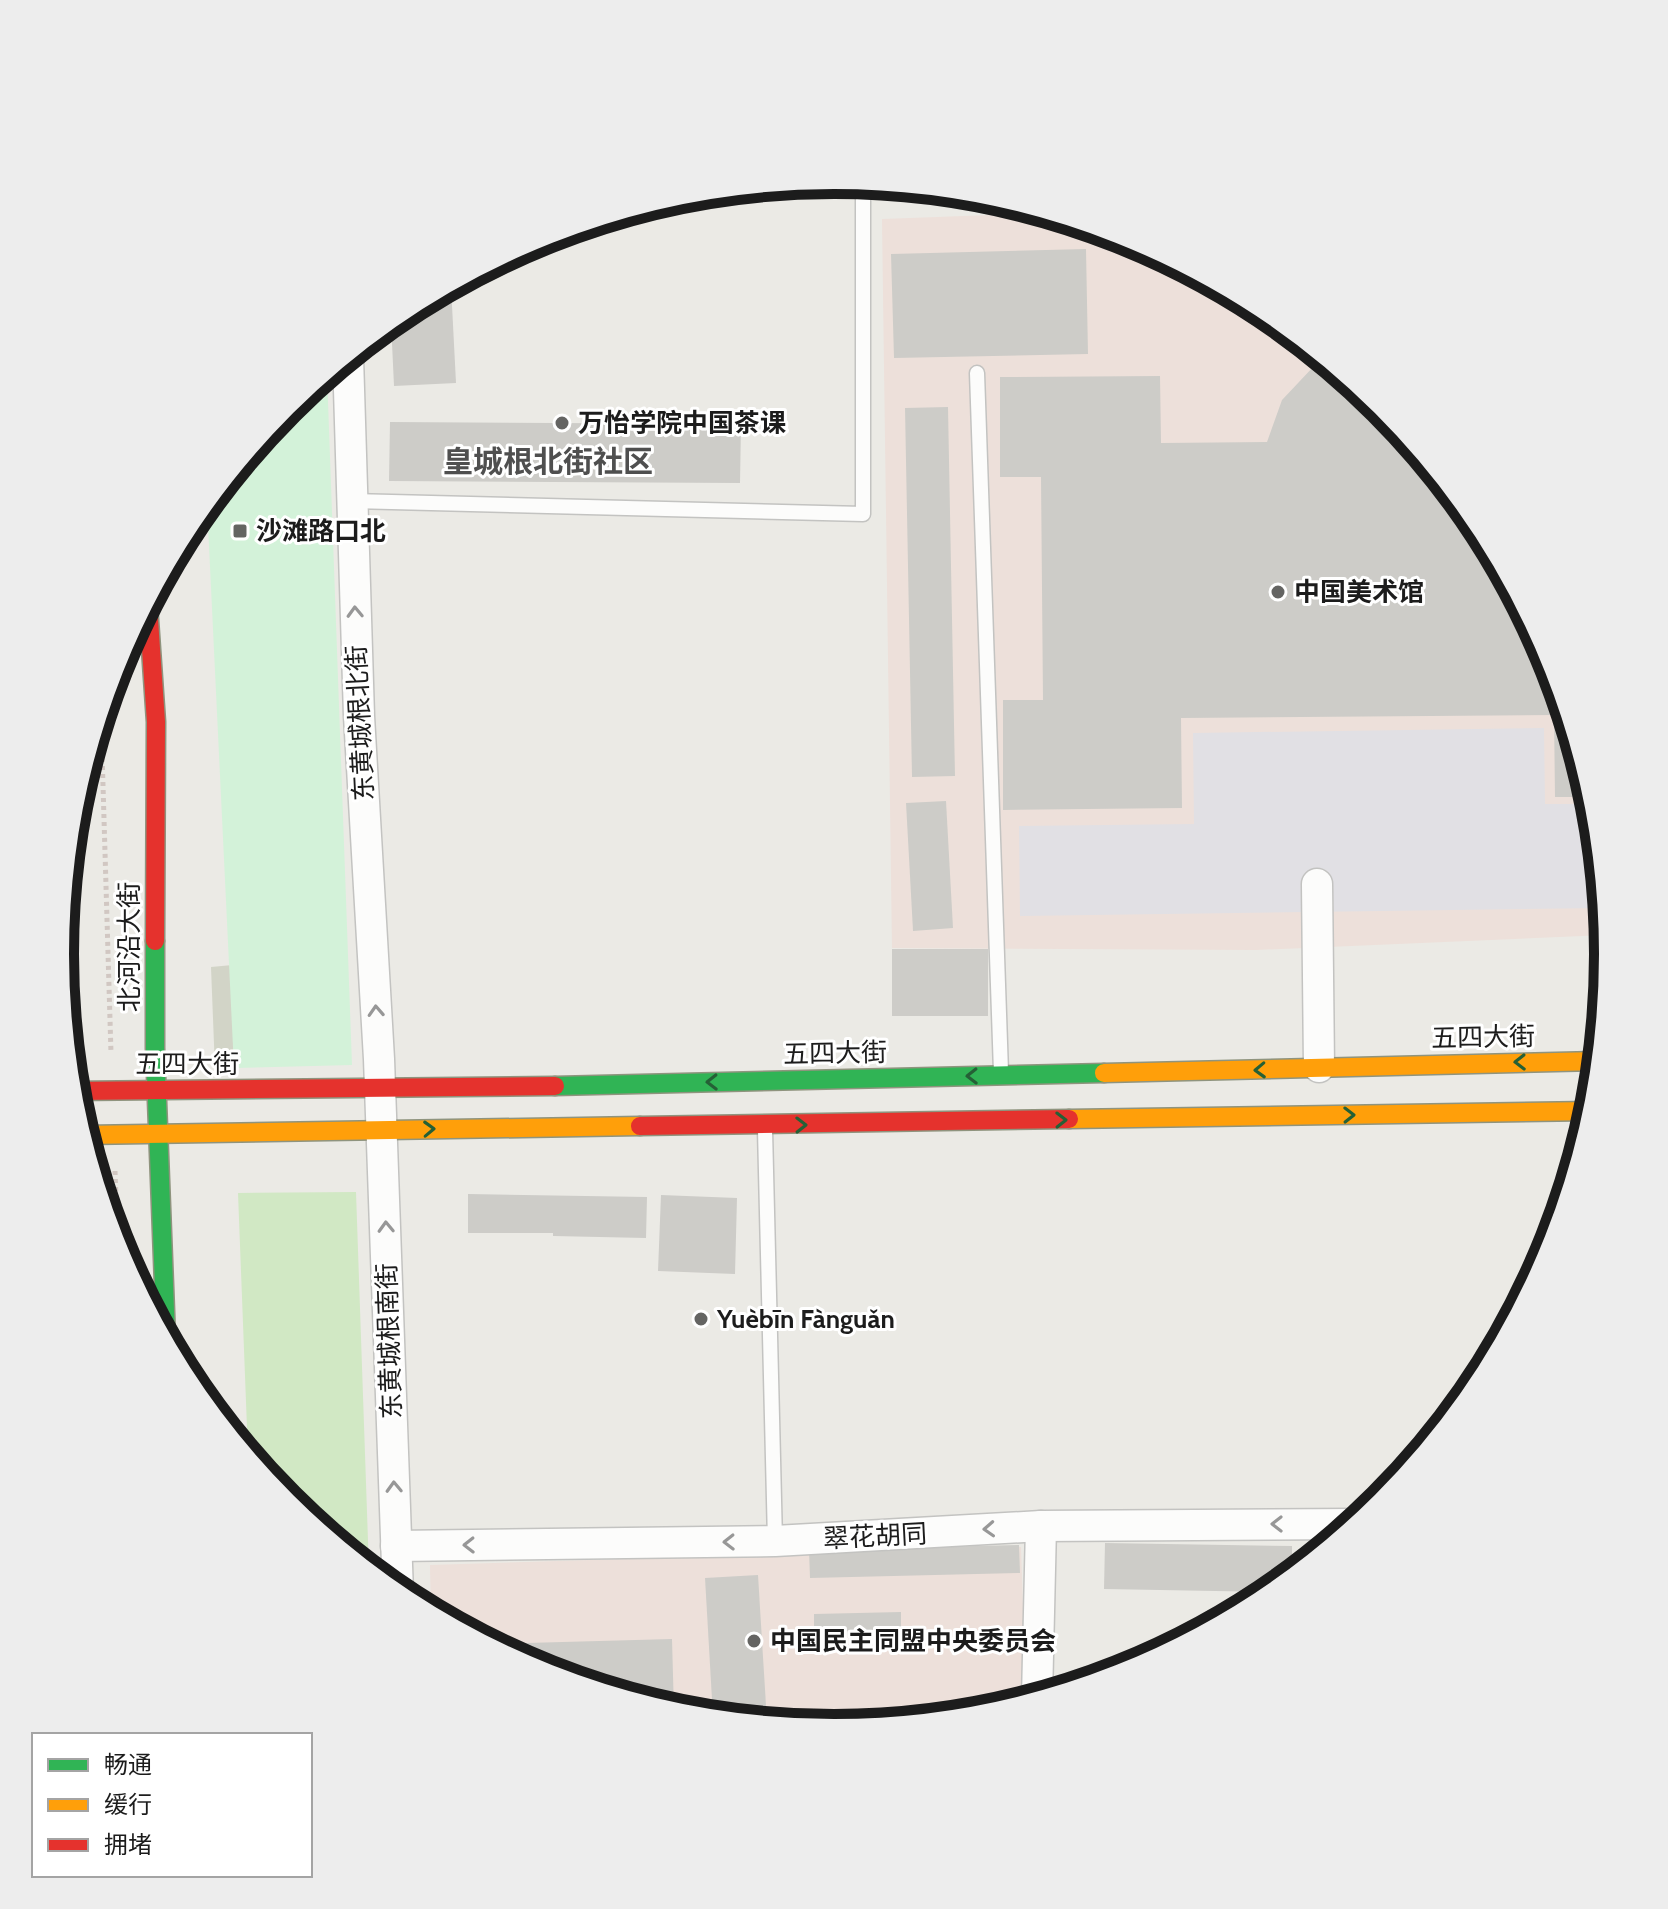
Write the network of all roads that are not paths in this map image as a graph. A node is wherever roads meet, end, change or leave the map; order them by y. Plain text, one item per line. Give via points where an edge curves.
1 (863, 195) edge
2 (348, 370) edge
3 (977, 373) dead end
4 (352, 501) junction
5 (149, 624) edge
6 (1317, 884) dead end
7 (1586, 1061) edge
8 (1319, 1067) junction
9 (1002, 1075) junction
10 (380, 1089) junction
11 (87, 1091) edge
12 (156, 1091) junction
13 (1577, 1111) edge
14 (765, 1126) junction
15 (382, 1131) junction
16 (96, 1135) edge
17 (158, 1135) junction
18 (165, 1314) edge
19 (1337, 1524) edge
20 (1041, 1526) junction
21 (775, 1541) junction
22 (396, 1546) junction
23 (397, 1576) edge
24 (1037, 1687) edge

1 - 4 lane via 863,514
2 - 4 street, 东黄城根北街
3 - 9 lane
10 -> 4 street, 东黄城根北街
5 - 12 main road, 北河沿大街 via 156,722
6 - 8 street
7 -> 8 main road, 五四大街
8 -> 9 main road, 五四大街
9 -> 10 main road, 五四大街
10 - 12 main road, 五四大街
10 - 15 street, 东黄城根南街
11 - 12 main road, 五四大街
12 - 17 main road, 北河沿大街
14 -> 13 main road
15 -> 14 main road
14 - 21 lane
15 - 17 main road
22 -> 15 street, 东黄城根南街
16 - 17 main road
17 - 18 main road, 北河沿大街
19 -> 20 street, 翠花胡同
20 -> 21 street, 翠花胡同
20 - 24 street
21 -> 22 street, 翠花胡同
22 - 23 street, 东黄城根南街

